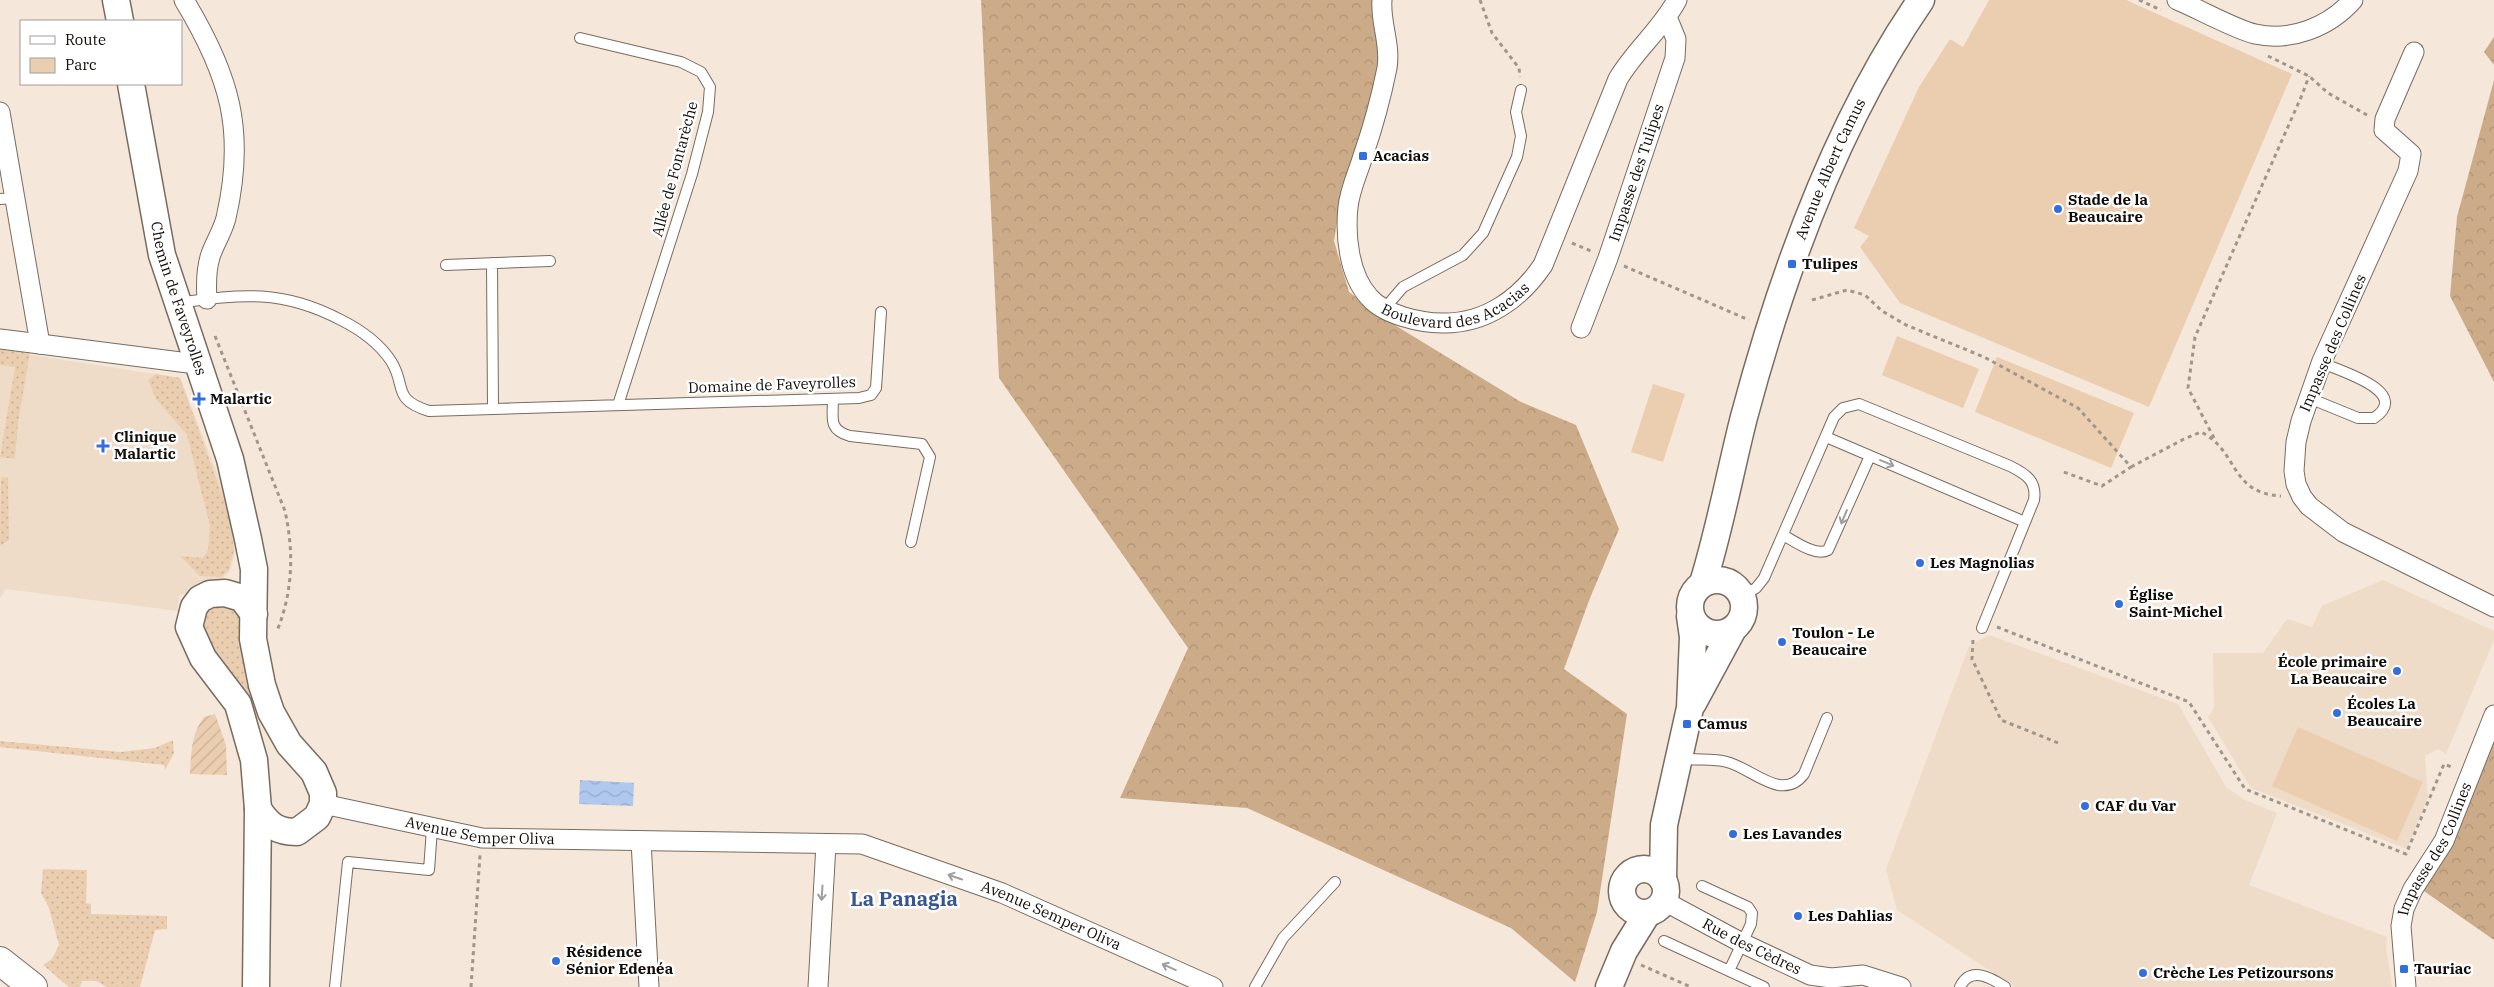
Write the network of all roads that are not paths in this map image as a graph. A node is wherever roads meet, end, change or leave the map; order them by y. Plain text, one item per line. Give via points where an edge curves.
1 (116, 0) edge
2 (184, 0) edge
3 (1382, 0) edge
4 (1676, 0) edge
5 (1921, 0) edge
6 (2353, 0) edge
7 (2171, 6) edge
8 (1668, 17) junction
9 (120, 20) edge
10 (580, 38) dead end
11 (2414, 52) dead end
12 (131, 85) edge
13 (1521, 90) road end
14 (0, 112) edge
15 (8, 199) edge
16 (550, 261) dead end
17 (492, 264) junction
18 (446, 265) dead end
19 (207, 299) junction
20 (177, 304) junction
21 (1385, 308) junction
22 (881, 312) dead end
23 (1581, 328) dead end
24 (0, 339) edge
25 (40, 344) junction
26 (2322, 363) junction
27 (196, 364) junction
28 (833, 398) junction
29 (2309, 398) junction
30 (618, 405) junction
31 (493, 409) junction
32 (1826, 437) junction
33 (1870, 456) junction
34 (2025, 522) junction
35 (1783, 535) junction
36 (248, 539) junction
37 (911, 542) dead end
38 (1724, 587) junction
39 (225, 593) junction
40 (2494, 607) edge
41 (254, 614) junction
42 (1690, 616) junction
43 (1983, 625) road end
44 (1733, 629) junction
45 (1690, 708) junction
46 (2494, 714) edge
47 (1827, 718) dead end
48 (1679, 758) junction
49 (323, 804) junction
50 (258, 809) junction
51 (1664, 825) junction
52 (432, 828) junction
53 (297, 832) junction
54 (640, 841) junction
55 (826, 844) junction
56 (1636, 870) junction
57 (1335, 882) dead end
58 (1702, 886) dead end
59 (1650, 900) junction
60 (1664, 941) dead end
61 (1742, 943) junction
62 (0, 961) edge
63 (1729, 971) junction
64 (0, 980) edge
65 (7, 987) edge
66 (33, 987) edge
67 (256, 987) edge
68 (267, 987) edge
69 (335, 987) edge
70 (649, 987) edge
71 (818, 987) edge
72 (1214, 987) edge
73 (1255, 987) edge
74 (1610, 987) edge
75 (1764, 987) edge
76 (1901, 987) edge
77 (1960, 987) edge
78 (2005, 987) edge
79 (2406, 987) edge

1 - 9 street
2 - 19 street via 206,36 226,86 234,119 235,164 231,194 223,231 210,256
3 - 21 street, Boulevard des Acacias via 1388,60 1377,114 1351,192 1347,218 1350,256 1359,283 1370,299
4 - 8 street, Boulevard des Acacias
5 - 38 street, Avenue Albert Camus via 1851,118 1799,247 1771,330 1744,417 1720,524
6 - 7 street via 2325,23 2282,36 2255,34
8 - 21 street, Boulevard des Acacias via 1618,79 1543,265 1514,299 1499,310 1450,324 1407,318
8 - 23 street, Impasse des Tulipes via 1676,38 1675,58
10 - 30 lane, Allée de Fontarèche via 682,62 701,72 710,87 708,112 668,252
11 - 26 street, Impasse des Collines via 2385,119 2384,130 2411,154 2408,171
12 - 20 street, Chemin de Faveyrolles via 162,255
13 - 21 lane via 1516,112 1521,136 1517,157 1483,233 1462,255 1403,287
14 - 15 street
15 - 25 street
16 - 17 lane
17 - 18 lane
17 - 31 lane
19 - 20 lane, Domaine de Faveyrolles
19 - 31 lane, Domaine de Faveyrolles via 270,296 316,306 351,325 378,346 392,362 403,395 413,406 429,411
20 - 27 street, Chemin de Faveyrolles
22 - 28 lane, Domaine de Faveyrolles via 876,388 865,397
24 - 25 street
25 - 27 street
26 - 29 street, Impasse des Collines
26 - 29 lane via 2377,387 2383,397 2382,409 2374,418 2358,418
27 - 36 street, Chemin de Faveyrolles via 230,459
28 - 30 lane, Domaine de Faveyrolles
28 - 37 lane via 834,426 839,433 922,444 930,457
29 - 40 street, Impasse des Collines via 2298,433 2294,471 2302,497 2319,515 2343,532
30 - 31 lane, Domaine de Faveyrolles
32 - 33 lane
32 - 34 lane via 1838,410 1859,404 2010,466 2028,475 2034,488 2034,500
32 - 35 lane
33 -> 34 lane
33 -> 35 lane via 1828,550 1815,550
34 - 43 lane
35 - 38 lane via 1761,584
36 - 39 street, Chemin de Faveyrolles via 240,572
36 - 41 street, Chemin de Faveyrolles via 254,569
38 - 42 street via 1691,597
38 - 44 street via 1744,607 1743,615
39 - 41 street via 242,598
39 - 50 street via 210,594 200,600 194,607 189,627 203,658 238,704 254,760
41 - 49 street, Chemin de Faveyrolles via 257,665 271,712 289,744 314,772 320,783
42 - 44 street via 1694,624 1708,634 1725,634
42 - 45 street via 1693,638
44 - 45 street
45 - 48 street
46 - 79 street, Impasse des Collines via 2440,851 2413,889 2404,909 2401,926
47 - 48 lane via 1804,774 1789,785 1769,782 1728,762
48 - 51 street
49 - 52 street, Avenue Semper Oliva
49 - 53 street via 317,817
50 - 53 street via 266,822 276,829
50 - 67 street
51 - 56 street
51 - 59 street
52 - 54 street, Avenue Semper Oliva via 482,838
52 - 69 lane via 429,870 348,862
53 - 68 street via 281,844 267,869
54 - 55 street, Avenue Semper Oliva
54 - 70 street
55 -> 71 street
72 -> 55 street, Avenue Semper Oliva via 1002,893 862,844
56 - 59 street via 1656,873
56 - 59 street via 1624,882 1622,890
57 - 73 lane via 1283,938
58 - 61 lane via 1750,910 1753,918
59 - 61 street, Rue des Cèdres
59 - 74 street
60 - 63 lane
61 - 63 lane
61 - 76 street, Rue des Cèdres via 1810,975 1831,978 1864,975
62 - 66 main road
63 - 75 lane
64 - 65 main road
77 - 78 lane via 1965,979 1975,974

